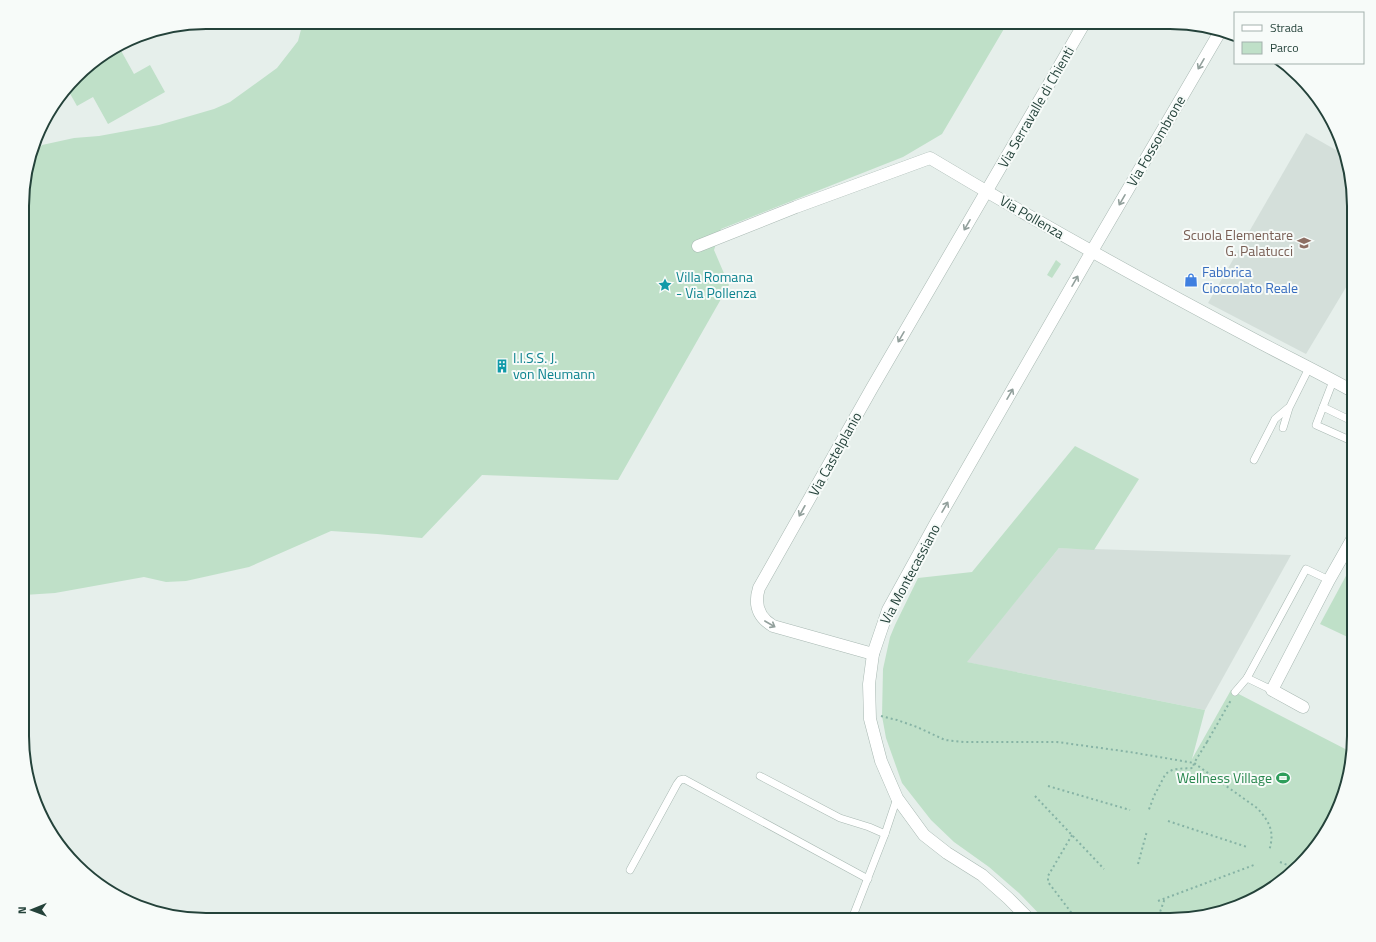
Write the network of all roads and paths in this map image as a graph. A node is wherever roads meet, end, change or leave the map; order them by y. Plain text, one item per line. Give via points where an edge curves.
1 (1081, 29) edge
2 (1218, 35) edge
3 (987, 191) junction
4 (698, 246) dead end
5 (1092, 251) junction
6 (1309, 368) junction
7 (1333, 380) junction
8 (1347, 388) edge
9 (1323, 407) junction
10 (1288, 408) junction
11 (1347, 419) edge
12 (1283, 428) dead end
13 (1347, 439) edge
14 (1254, 460) dead end
15 (1347, 548) edge
16 (1329, 580) junction
17 (873, 654) junction
18 (1247, 678) junction
19 (1272, 690) junction
20 (1235, 692) joint
21 (1303, 707) dead end
22 (880, 716) dead end
23 (1194, 763) junction
24 (760, 776) dead end
25 (1048, 786) dead end
26 (1035, 796) dead end
27 (897, 798) junction
28 (1130, 810) dead end
29 (1148, 812) dead end
30 (1168, 821) dead end
31 (1147, 831) dead end
32 (885, 834) junction
33 (1072, 836) junction
34 (1247, 847) dead end
35 (1269, 851) dead end
36 (1280, 862) dead end
37 (1138, 864) dead end
38 (1254, 865) dead end
39 (1290, 866) edge
40 (1104, 869) dead end
41 (630, 870) dead end
42 (868, 879) junction
43 (1165, 898) junction
44 (1158, 901) dead end
45 (854, 913) edge
46 (1023, 913) edge
47 (1071, 913) edge
48 (1159, 913) edge

1 - 3 street, Via Serravalle di Chienti
2 -> 5 street, Via Fossombrone
3 - 4 street, Via Pollenza via 930,158
3 - 5 street, Via Pollenza
3 -> 17 street, Via Castelplanio via 872,388 757,594 759,613 773,626
5 - 6 street, Via Pollenza
17 -> 5 street, Via Montecassiano via 894,600
6 - 7 street, Via Pollenza
6 - 10 lane
7 - 8 street, Via Pollenza
7 - 9 lane
9 - 11 lane
9 - 13 lane via 1316,425
10 - 12 lane
10 - 14 lane via 1275,419
15 - 16 street
16 - 18 lane via 1306,569
16 - 19 street
17 - 27 street, Via Montecassiano via 869,684 870,719 880,761
18 - 19 lane
18 - 20 lane
19 - 21 street
20 - 23 path
22 - 23 path via 917,727 945,740 1057,742
23 - 29 path via 1193,768 1167,772
23 - 35 path via 1257,808 1265,817 1271,830 1272,841
24 - 32 lane via 840,818
25 - 28 path
26 - 33 path
27 - 32 lane
27 - 46 street, Via Montecassiano via 924,835 947,854 982,875
30 - 34 path
31 - 37 path
32 - 42 lane
33 - 40 path
33 - 47 path via 1048,876 1048,882
36 - 39 path
38 - 43 path
41 - 42 lane via 676,784 684,779
42 - 45 lane
43 - 44 path
43 - 48 path

